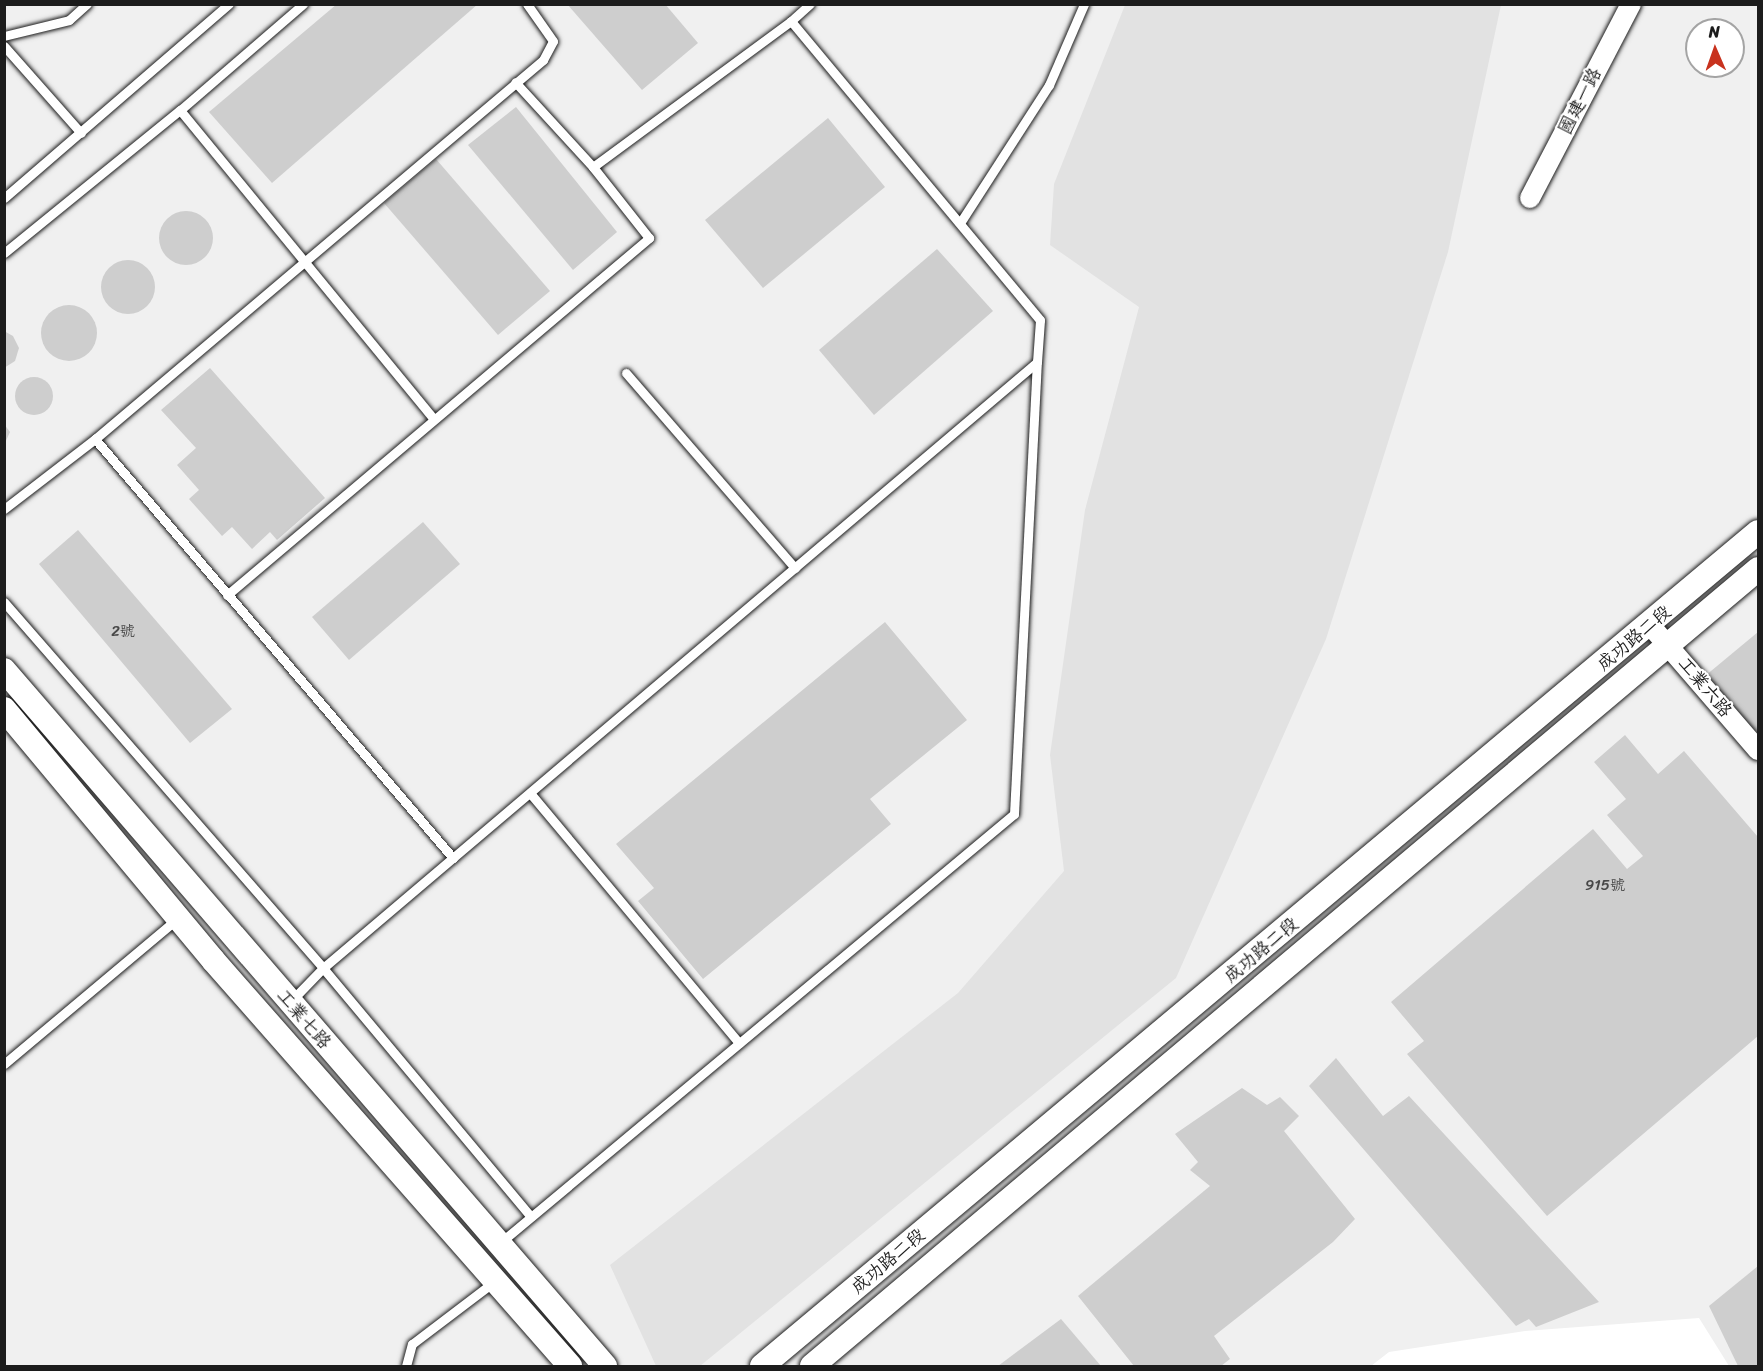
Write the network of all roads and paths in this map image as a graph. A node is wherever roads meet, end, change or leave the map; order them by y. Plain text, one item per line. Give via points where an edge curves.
1 (87, 4) edge
2 (229, 4) edge
3 (303, 4) edge
4 (527, 4) edge
5 (810, 4) edge
6 (1084, 4) edge
7 (1631, 4) edge
8 (790, 21) junction
9 (4, 36) edge
10 (4, 46) edge
11 (515, 82) junction
12 (180, 110) junction
13 (81, 133) junction
14 (594, 167) junction
15 (4, 198) edge
16 (1530, 198) dead end
17 (960, 223) junction
18 (4, 253) edge
19 (306, 261) junction
20 (1037, 362) junction
21 (626, 373) dead end
22 (433, 418) junction
23 (95, 439) junction
24 (4, 509) edge
25 (1758, 532) edge
26 (795, 568) junction
27 (1758, 569) edge
28 (227, 595) junction
29 (4, 602) edge
30 (1650, 625) junction
31 (1670, 645) junction
32 (4, 670) edge
33 (4, 709) edge
34 (1758, 750) edge
35 (530, 793) junction
36 (453, 858) junction
37 (178, 918) junction
38 (323, 968) junction
39 (290, 1002) junction
40 (739, 1043) junction
41 (4, 1064) edge
42 (531, 1217) junction
43 (499, 1244) junction
44 (495, 1281) junction
45 (406, 1366) edge
46 (570, 1366) edge
47 (605, 1366) edge
48 (762, 1366) edge
49 (812, 1366) edge

1 - 9 lane via 69,20
2 - 13 lane
3 - 12 lane
4 - 11 lane via 553,41 543,60
5 - 8 lane
6 - 17 lane via 1049,85
7 - 16 street, 國建一路
8 - 14 lane
8 - 17 lane
10 - 13 lane
11 - 14 lane
11 - 19 lane
12 - 18 lane
12 - 19 lane
13 - 15 lane
14 - 22 lane via 649,238
17 - 20 lane via 1040,320
19 - 22 lane
19 - 23 lane
20 - 26 lane
20 - 40 lane via 1014,814
21 - 26 lane
22 - 28 lane
23 - 24 lane
23 - 28 lane
25 - 30 street, 成功路二段
26 - 35 lane
27 - 31 street, 成功路二段
28 - 36 lane
29 - 38 lane
30 - 31 street, 工業六路
30 - 48 street, 成功路二段
31 - 34 street, 工業六路
31 - 49 street, 成功路二段
32 - 39 street, 工業七路
33 - 37 street, 工業七路
35 - 36 lane
35 - 40 lane
36 - 38 lane
37 - 41 lane
37 - 44 street, 工業七路
38 - 39 lane
38 - 42 lane
39 - 43 street, 工業七路
40 - 42 lane
42 - 43 lane
43 - 47 street, 工業七路
44 - 45 lane via 412,1344
44 - 46 street, 工業七路

